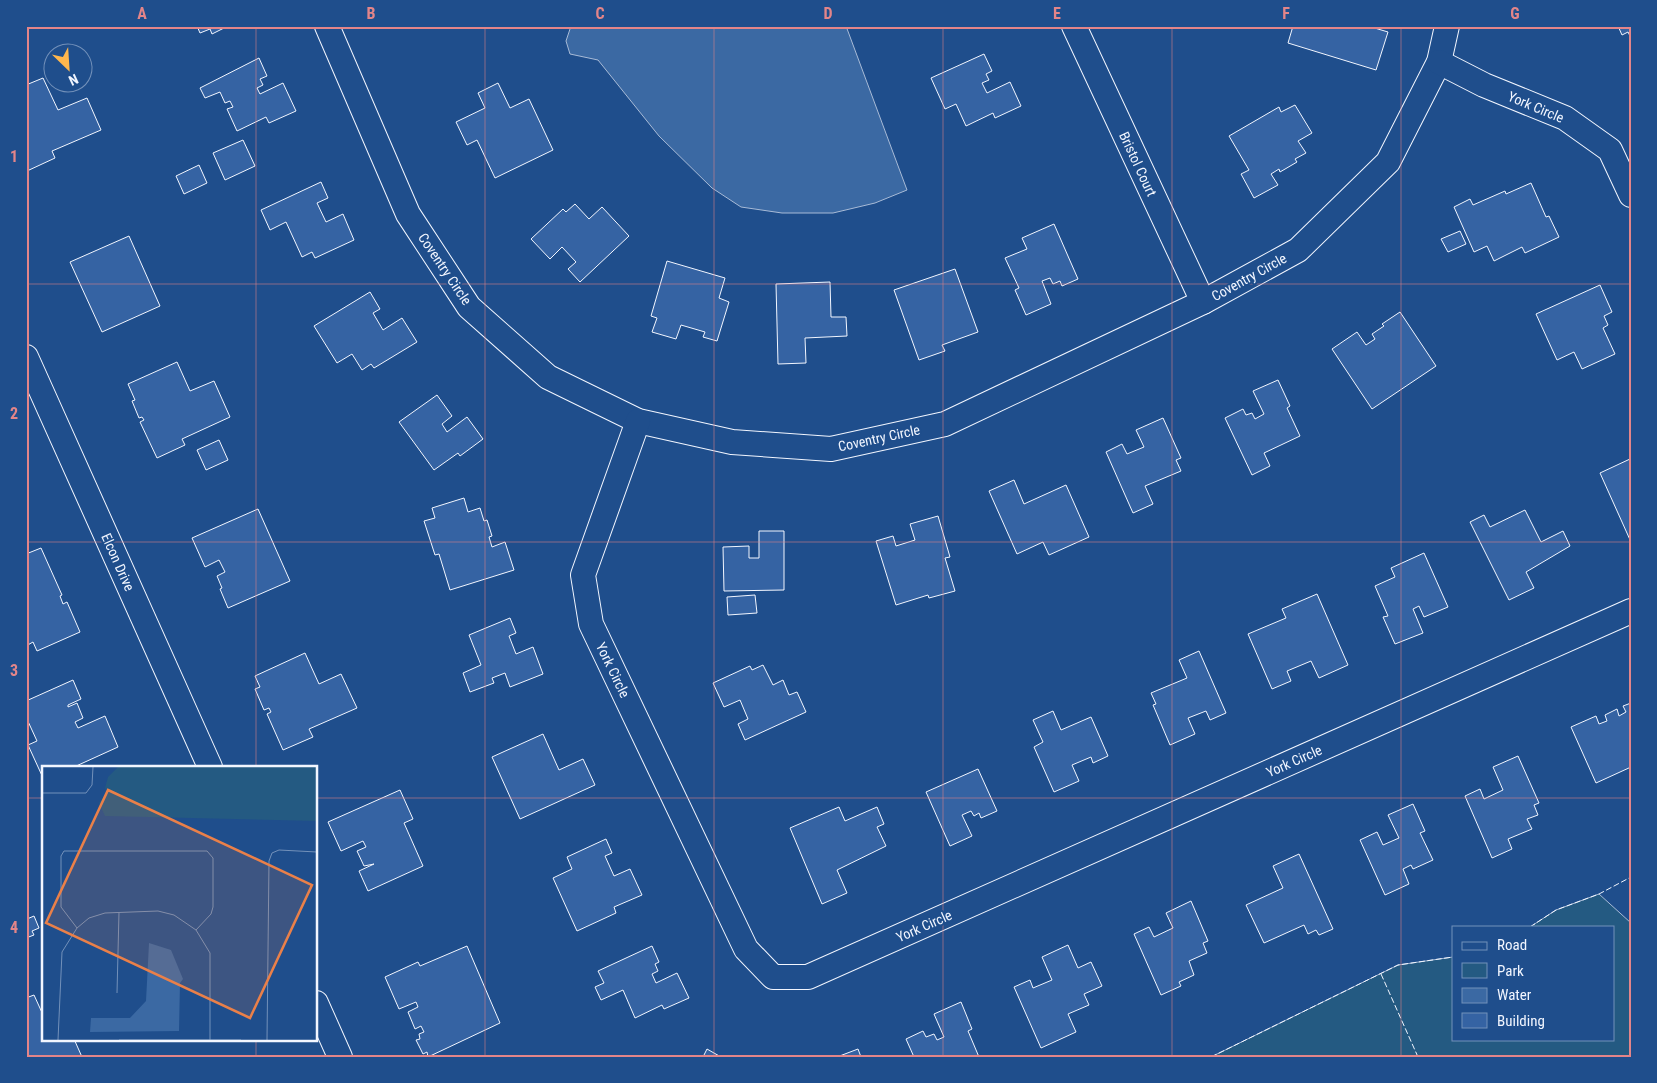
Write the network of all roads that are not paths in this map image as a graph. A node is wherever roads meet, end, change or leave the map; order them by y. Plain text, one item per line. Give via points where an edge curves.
1 (327, 26) edge
2 (1074, 26) edge
3 (1447, 26) edge
4 (1439, 62) junction
5 (1631, 195) edge
6 (1203, 302) junction
7 (26, 357) edge
8 (638, 421) junction
9 (1631, 611) edge
10 (210, 766) edge
11 (318, 1008) edge
12 (340, 1057) edge

1 - 8 street, Coventry Circle via 408,214 469,307 548,376
2 - 6 street, Bristol Court
3 - 4 street, Coventry Circle
4 - 5 street, York Circle via 1484,85 1565,118 1610,150
4 - 6 street, Coventry Circle via 1388,162 1298,250
6 - 8 street, Coventry Circle via 945,424 831,448 732,442
7 - 10 street, Elcon Drive
8 - 9 street, York Circle via 583,575 591,624 746,948 773,977 808,978
11 - 12 street

